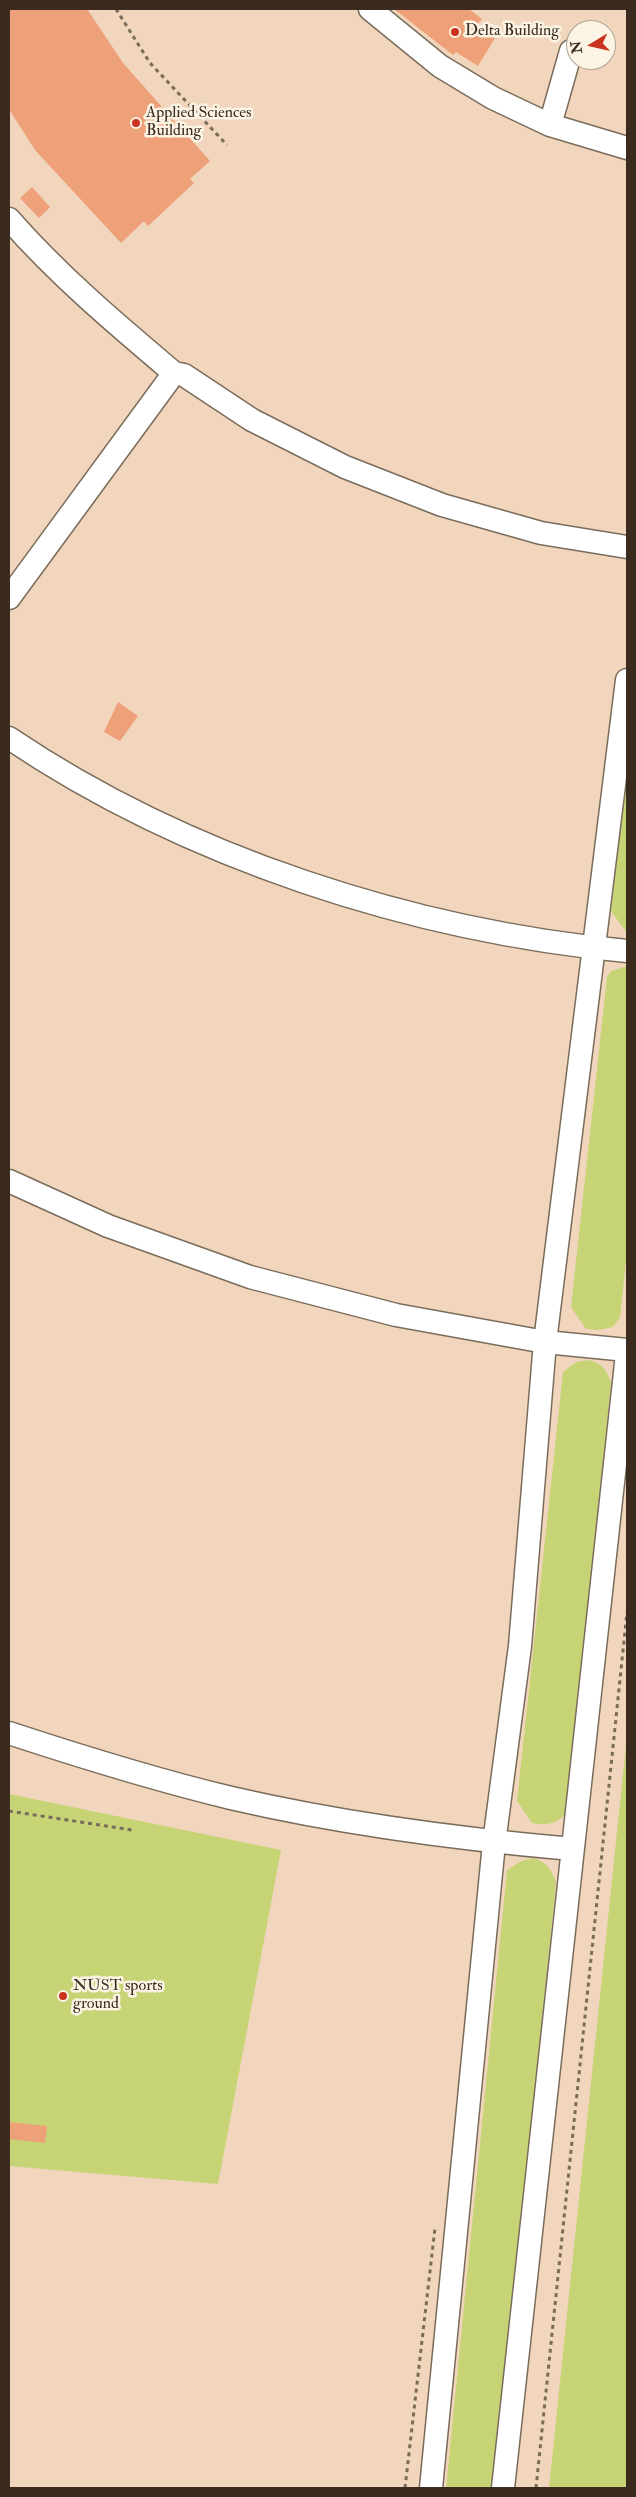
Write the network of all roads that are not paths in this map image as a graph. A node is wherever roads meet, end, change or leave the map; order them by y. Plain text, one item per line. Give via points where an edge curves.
1 (370, 9) edge
2 (566, 69) edge
3 (550, 126) junction
4 (627, 148) edge
5 (9, 219) edge
6 (174, 373) junction
7 (627, 547) edge
8 (9, 598) edge
9 (627, 680) edge
10 (9, 738) edge
11 (594, 948) junction
12 (627, 951) edge
13 (9, 1182) edge
14 (545, 1342) junction
15 (627, 1352) edge
16 (9, 1733) edge
17 (494, 1842) junction
18 (572, 1849) junction
19 (431, 2488) edge
20 (503, 2488) edge

1 - 3 street via 440,66 493,98
2 - 3 street
3 - 4 street
5 - 6 street via 97,308
6 - 7 street via 184,375 252,420 345,468 424,498 541,533
6 - 8 street
9 - 11 street
10 - 11 street via 112,799 204,843 298,880 395,910 494,932
11 - 12 street
11 - 14 street
13 - 14 street via 108,1226 250,1277 396,1315
14 - 15 street
14 - 17 street via 520,1646
15 - 18 street
16 - 17 street via 102,1764 232,1798 362,1824
17 - 18 street
17 - 19 street
18 - 20 street

